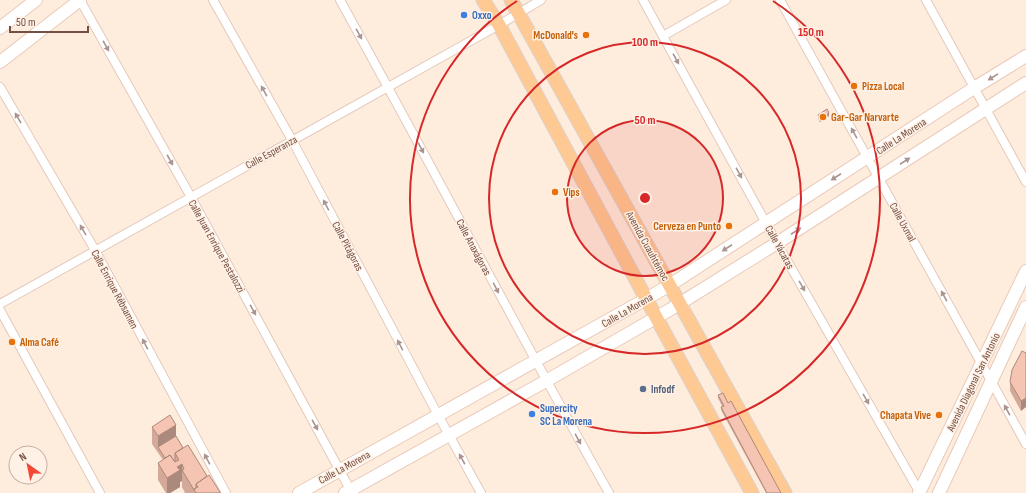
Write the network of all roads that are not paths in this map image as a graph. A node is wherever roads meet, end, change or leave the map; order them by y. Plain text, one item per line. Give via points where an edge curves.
1 (36, 0) edge
2 (80, 0) edge
3 (213, 0) edge
4 (340, 0) edge
5 (483, 0) edge
6 (512, 0) edge
7 (541, 0) edge
8 (644, 0) edge
9 (726, 0) edge
10 (780, 0) edge
11 (926, 0) edge
12 (519, 14) junction
13 (499, 25) junction
14 (0, 28) edge
15 (663, 36) junction
16 (1026, 56) edge
17 (0, 62) edge
18 (1026, 83) edge
19 (0, 87) edge
20 (388, 87) junction
21 (974, 88) junction
22 (986, 109) junction
23 (292, 140) junction
24 (867, 157) junction
25 (879, 178) junction
26 (1026, 182) edge
27 (191, 197) junction
28 (766, 223) junction
29 (777, 243) junction
30 (95, 250) junction
31 (1026, 271) edge
32 (670, 285) junction
33 (646, 299) junction
34 (680, 303) junction
35 (0, 304) edge
36 (1026, 307) edge
37 (0, 310) edge
38 (656, 317) junction
39 (536, 362) junction
40 (981, 364) junction
41 (546, 381) junction
42 (992, 381) junction
43 (438, 415) junction
44 (449, 436) junction
45 (1026, 444) edge
46 (339, 470) junction
47 (349, 492) edge
48 (100, 493) edge
49 (226, 493) edge
50 (299, 493) edge
51 (481, 493) edge
52 (608, 493) edge
53 (752, 493) edge
54 (785, 493) edge
55 (919, 493) edge
56 (939, 493) edge

1 - 14 street
2 - 17 street
2 -> 27 street, Calle Juan Enrique Pestalozzi
23 -> 3 street, Calle Pitágoras
4 -> 20 street, Calle Anaxágoras
5 - 13 main road
6 - 12 main road, Avenida Cuauhtémoc
7 - 12 street, Calle Esperanza
8 - 15 street, Calle Yácatas
9 - 15 street
24 -> 10 street, Calle Uxmal
11 - 21 street
12 - 13 street, Calle Esperanza
12 - 32 main road, Avenida Cuauhtémoc
13 - 20 street, Calle Esperanza
13 - 33 main road
15 -> 28 street, Calle Yácatas
16 -> 21 street, Calle La Morena
18 - 22 street, Calle La Morena
30 -> 19 street, Calle Enrique Rébsamen
20 - 23 street, Calle Esperanza
20 -> 39 street, Calle Anaxágoras
21 - 22 street
21 - 24 street, Calle La Morena
25 -> 22 street, Calle La Morena
22 - 26 street
23 - 27 street, Calle Esperanza
43 -> 23 street, Calle Pitágoras
24 - 25 street, Calle Uxmal
24 -> 28 street, Calle La Morena
29 -> 25 street, Calle La Morena
40 -> 25 street, Calle Uxmal
27 - 30 street, Calle Esperanza
27 -> 46 street, Calle Juan Enrique Pestalozzi
28 - 29 street, Calle Yácatas
28 -> 32 street, Calle La Morena
29 - 34 street, Calle La Morena
29 -> 55 street, Calle Yácatas
30 - 35 street, Calle Esperanza
49 -> 30 street, Calle Enrique Rébsamen
31 - 40 street, Avenida Diagonal San Antonio
32 - 33 street, Calle La Morena
32 - 34 main road, Avenida Cuauhtémoc
33 - 38 main road
33 - 39 street, Calle La Morena
34 - 38 street, Calle La Morena
34 - 54 main road, Avenida Cuauhtémoc
36 - 42 street, Avenida Diagonal San Antonio
37 - 48 street
38 - 41 street, Calle La Morena
38 - 53 main road
39 - 41 street, Calle Anaxágoras
39 - 43 street, Calle La Morena
40 - 42 street, Calle Uxmal
40 - 55 street, Avenida Diagonal San Antonio
41 - 44 street, Calle La Morena
41 -> 52 street, Calle Anaxágoras
45 -> 42 street, Calle Uxmal
42 - 56 street, Avenida Diagonal San Antonio
43 - 44 street, Calle Pitágoras
43 - 46 street, Calle La Morena
44 - 47 street, Calle La Morena
51 -> 44 street, Calle Pitágoras
46 - 47 street, Calle Juan Enrique Pestalozzi
46 - 50 street, Calle La Morena

